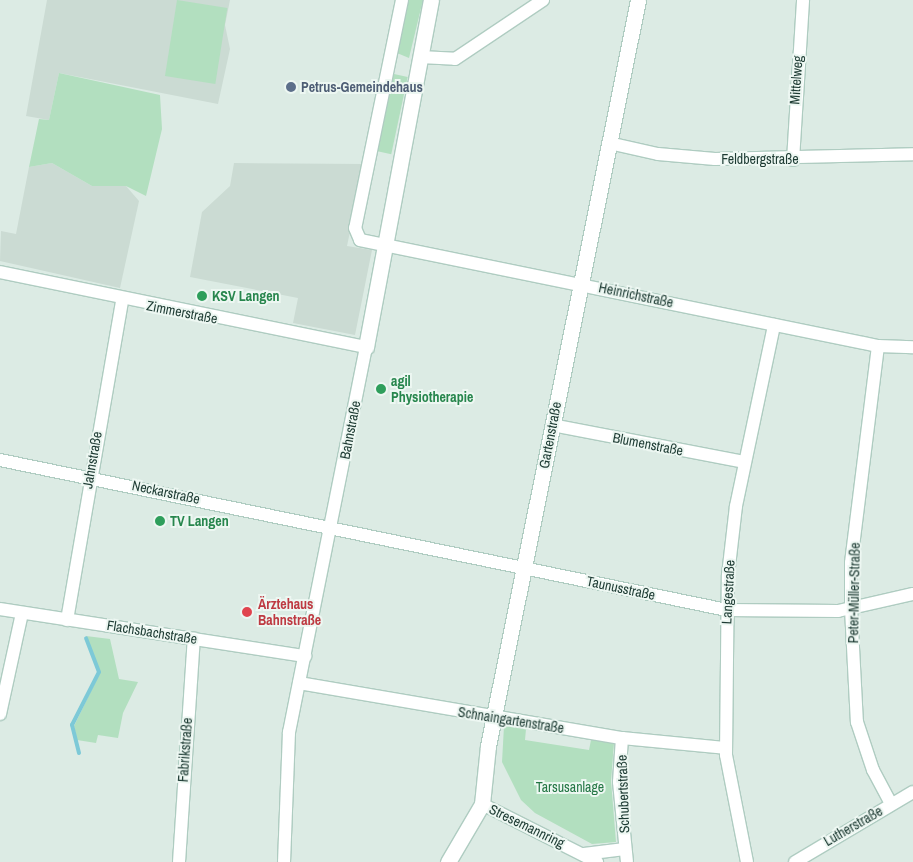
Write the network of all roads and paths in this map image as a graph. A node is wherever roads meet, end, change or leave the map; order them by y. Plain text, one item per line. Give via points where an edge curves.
1 (402, 0) edge
2 (432, 0) edge
3 (543, 0) edge
4 (638, 0) edge
5 (803, 0) edge
6 (420, 57) junction
7 (609, 143) junction
8 (913, 154) edge
9 (793, 160) junction
10 (384, 244) junction
11 (0, 272) edge
12 (579, 283) junction
13 (122, 300) junction
14 (774, 325) junction
15 (878, 346) junction
16 (913, 346) edge
17 (366, 347) junction
18 (552, 426) junction
19 (0, 460) edge
20 (744, 462) junction
21 (89, 477) junction
22 (332, 526) junction
23 (524, 568) junction
24 (913, 594) edge
25 (851, 608) junction
26 (0, 609) edge
27 (727, 610) junction
28 (22, 613) junction
29 (67, 620) junction
30 (194, 639) junction
31 (305, 656) junction
32 (298, 683) junction
33 (0, 714) edge
34 (494, 718) junction
35 (622, 738) junction
36 (726, 748) junction
37 (913, 792) edge
38 (482, 804) junction
39 (891, 804) junction
40 (584, 854) junction
41 (626, 856) edge
42 (178, 862) edge
43 (284, 862) edge
44 (448, 862) edge
45 (597, 862) edge
46 (747, 862) edge
47 (794, 862) edge

1 - 10 street, Heinrichstraße via 355,228 360,240
2 - 6 street, Bahnstraße
3 - 6 street via 455,59
4 - 7 street, Gartenstraße
5 - 9 street, Mittelweg
6 - 10 street, Bahnstraße
7 - 9 street, Feldbergstraße via 689,157
7 - 12 street, Gartenstraße
8 - 9 street, Feldbergstraße
10 - 12 street, Heinrichstraße
10 - 17 street, Bahnstraße
11 - 13 street, Zimmerstraße
12 - 14 street, Heinrichstraße
12 - 18 street, Gartenstraße
13 - 17 street, Zimmerstraße
13 - 21 street, Jahnstraße
14 - 15 street, Heinrichstraße
14 - 20 street, Langestraße
15 - 16 street, Heinrichstraße
15 - 25 street, Peter-Müller-Straße via 851,563
17 - 22 street, Bahnstraße
18 - 20 street, Blumenstraße
18 - 23 street, Gartenstraße
19 - 21 street, Neckarstraße
20 - 27 street, Langestraße via 731,539
21 - 22 street, Neckarstraße
21 - 29 street, Jahnstraße
22 - 23 street, Taunusstraße
22 - 31 street, Bahnstraße
23 - 27 street, Taunusstraße
23 - 34 street, Gartenstraße
24 - 25 street, Taunusstraße
25 - 27 street, Taunusstraße via 795,613
25 - 39 street, Peter-Müller-Straße via 857,722 873,770
26 - 28 street, Flachsbachstraße
27 - 36 street, Langestraße
28 - 29 street, Flachsbachstraße
28 - 33 street
29 - 30 street, Flachsbachstraße
30 - 31 street, Flachsbachstraße
30 - 42 street, Fabrikstraße
31 - 32 street, Bahnstraße
32 - 34 street, Schnaingartenstraße
32 - 43 street, Bahnstraße via 286,763
34 - 35 street, Schnaingartenstraße
34 - 38 street, Gartenstraße
35 - 36 street, Schnaingartenstraße
35 - 41 street, Schubertstraße via 620,782
36 - 46 street, Langestraße
37 - 39 street, Lutherstraße
38 - 40 street, Stresemannring
38 - 44 street, Gartenstraße
39 - 47 street, Lutherstraße
40 - 41 street, Schubertstraße
40 - 45 street, Stresemannring

